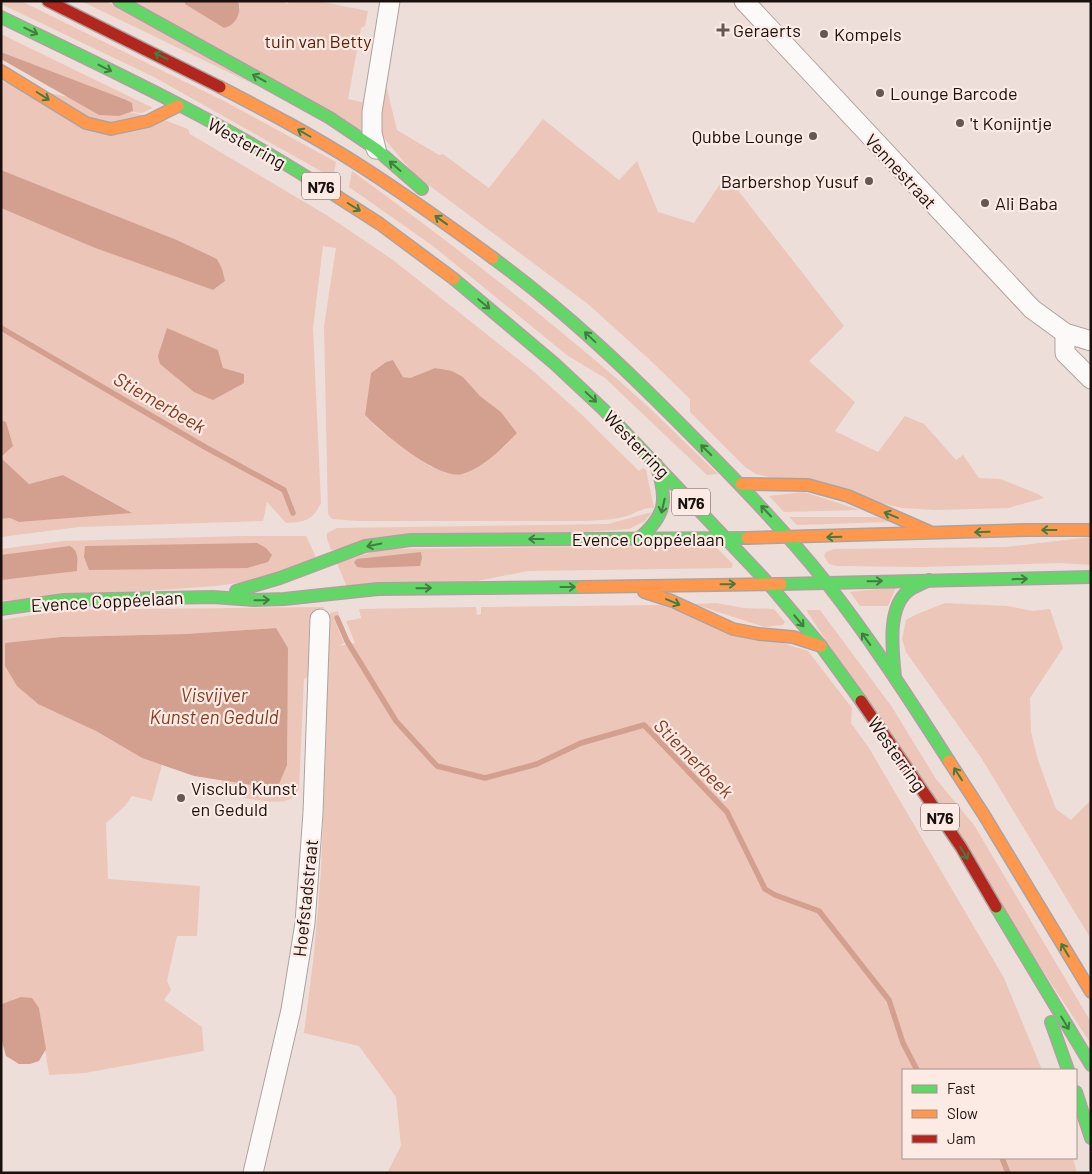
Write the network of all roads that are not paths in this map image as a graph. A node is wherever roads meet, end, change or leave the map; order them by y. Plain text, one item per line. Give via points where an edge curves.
1 (48, 1) edge
2 (119, 1) edge
3 (390, 1) edge
4 (744, 1) edge
5 (1, 16) edge
6 (1, 71) edge
7 (178, 106) junction
8 (376, 149) junction
9 (431, 197) dead end
10 (452, 215) dead end
11 (481, 248) junction
12 (1065, 333) junction
13 (1091, 341) edge
14 (1091, 379) edge
15 (656, 464) junction
16 (741, 484) junction
17 (1091, 530) edge
18 (935, 534) junction
19 (791, 538) junction
20 (727, 539) junction
21 (638, 540) junction
22 (1091, 578) edge
23 (929, 580) junction
24 (826, 582) junction
25 (768, 583) junction
26 (627, 587) junction
27 (213, 597) junction
28 (1, 609) edge
29 (320, 619) dead end
30 (820, 646) junction
31 (895, 678) junction
32 (1033, 971) junction
33 (1091, 992) edge
34 (1091, 1065) edge
35 (1068, 1069) edge
36 (1077, 1095) edge
37 (1091, 1138) edge
38 (253, 1173) edge

11 -> 1 main road, Westerring / N76 via 356,163 285,121
8 -> 2 main road via 330,118
3 - 8 street via 372,112
4 - 12 street, Vennestraat via 1032,309
5 -> 7 main road, Westerring / N76
6 -> 7 main road via 86,123 111,129 148,121
7 -> 15 main road, Westerring / N76 via 298,172 387,229 470,292 548,358
9 -> 8 main road
10 - 11 main road
16 -> 11 main road, Westerring / N76 via 568,317
12 - 13 street, Vennestraat
12 - 14 street via 1065,352
15 - 20 main road, Westerring / N76
15 -> 21 main road via 664,483 665,500 656,523
18 -> 16 main road via 848,496 808,485
19 -> 16 main road, Westerring / N76
17 -> 18 main road, Evence Coppéelaan
18 -> 19 main road, Evence Coppéelaan
19 - 20 main road, Evence Coppéelaan
19 - 24 main road, Westerring / N76
20 - 21 main road, Evence Coppéelaan
20 - 25 main road, Westerring / N76
21 -> 27 main road, Evence Coppéelaan via 431,539 388,542 344,553 280,578
23 -> 22 main road, Evence Coppéelaan
24 -> 23 main road, Evence Coppéelaan
23 - 31 main road via 906,592 896,610 892,629
24 - 25 main road, Evence Coppéelaan
31 -> 24 main road, Westerring / N76
26 -> 25 main road, Evence Coppéelaan
25 -> 30 main road, Westerring / N76
27 -> 26 main road, Evence Coppéelaan via 274,600 378,589
26 -> 30 main road via 658,596 734,629 794,637
27 - 28 main road, Evence Coppéelaan via 88,599
29 - 38 street, Hoefstadstraat via 313,814 305,923 291,1010
30 -> 32 main road, Westerring / N76 via 881,728 961,847
33 -> 31 main road, Westerring / N76 via 984,815
32 -> 34 main road, Westerring / N76
32 - 35 main road
36 - 37 main road

